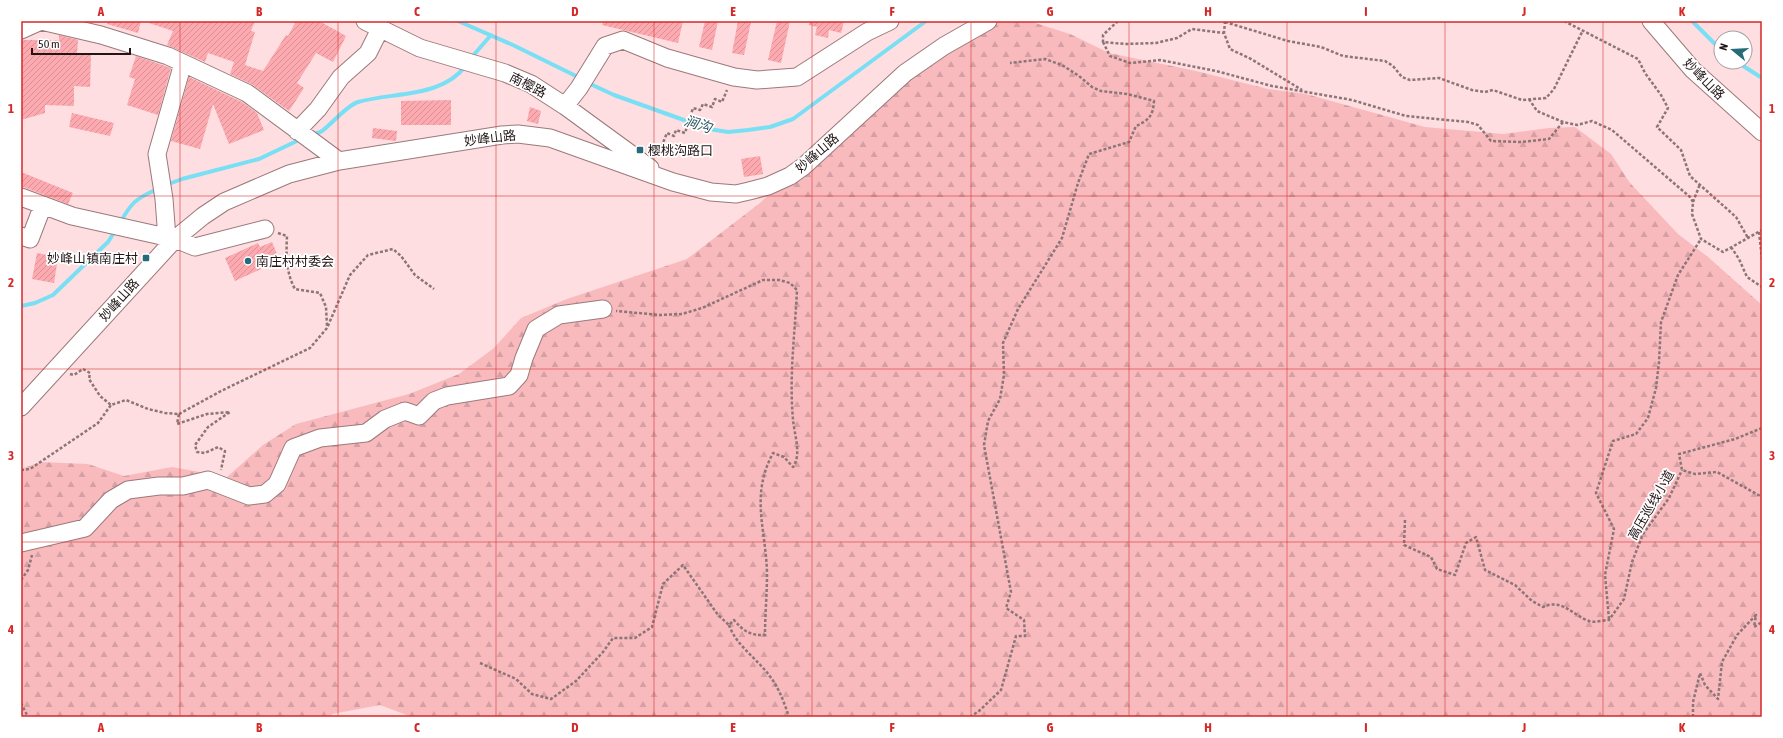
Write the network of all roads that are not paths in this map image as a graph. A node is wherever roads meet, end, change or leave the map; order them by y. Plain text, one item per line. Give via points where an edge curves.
1 (890, 21) edge
2 (988, 21) edge
3 (1651, 21) edge
4 (372, 25) edge
5 (21, 30) edge
6 (183, 63) junction
7 (565, 106) junction
8 (1762, 132) edge
9 (303, 135) junction
10 (339, 161) junction
11 (673, 182) junction
12 (21, 197) edge
13 (43, 205) junction
14 (265, 229) road end
15 (21, 236) edge
16 (171, 238) junction
17 (603, 309) road end
18 (21, 407) edge
19 (24, 542) edge

1 - 7 street via 867,32 797,77 757,80 734,77 667,58 623,40 605,46
2 - 11 street, 妙峰山路 via 944,46 905,73 790,176 768,186 736,194 701,191
3 - 8 street, 妙峰山路 via 1693,70
4 - 7 street, 南樱路 via 414,45 505,73 531,84
4 - 9 street via 368,53 341,77
5 - 6 street via 41,21 101,35
6 - 9 street via 246,93
6 - 16 street via 157,154
7 - 11 street, 南樱路
9 - 10 street
10 - 11 street, 妙峰山路 via 518,134 550,138
10 - 16 street, 妙峰山路 via 289,174 224,202
12 - 13 street
13 - 15 street via 30,239
13 - 16 street via 72,216
14 - 16 street via 195,247
16 - 18 street, 妙峰山路
17 - 19 street via 559,314 536,330 519,375 509,386 448,396 434,401 419,416 405,411 385,418 366,433 320,438 293,448 277,484 265,494 249,496 208,480 183,486 128,490 111,500 85,528

